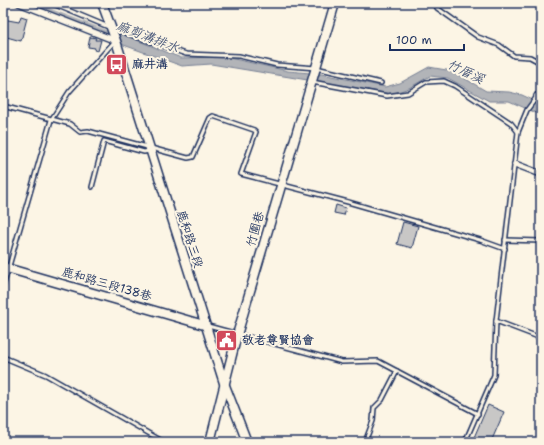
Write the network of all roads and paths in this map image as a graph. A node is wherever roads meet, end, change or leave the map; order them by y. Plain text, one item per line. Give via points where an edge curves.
1 (19, 3) edge
2 (52, 3) edge
3 (102, 3) edge
4 (334, 3) edge
5 (435, 3) edge
6 (111, 28) junction
7 (116, 41) junction
8 (541, 63) edge
9 (316, 68) junction
10 (312, 82) junction
11 (381, 83) dead end
12 (541, 90) edge
13 (539, 97) edge
14 (3, 106) edge
15 (51, 120) junction
16 (518, 132) junction
17 (149, 149) junction
18 (514, 164) junction
19 (541, 174) edge
20 (280, 184) junction
21 (92, 187) dead end
22 (504, 240) junction
23 (541, 240) edge
24 (505, 249) junction
25 (6, 268) edge
26 (3, 287) edge
27 (496, 321) junction
28 (204, 325) junction
29 (237, 335) junction
30 (541, 338) edge
31 (3, 357) edge
32 (397, 371) junction
33 (224, 383) junction
34 (478, 414) junction
35 (164, 442) edge
36 (210, 442) edge
37 (247, 442) edge
38 (364, 442) edge
39 (465, 442) edge

1 - 7 street
2 - 6 lane
3 - 6 street, 鹿和路三段
4 - 9 street, 竹圍巷
5 - 8 lane via 438,8 478,37 499,45 514,56 530,57
6 - 7 street, 鹿和路三段
6 - 9 lane via 186,54 224,54 277,65
7 - 15 lane via 69,92
7 - 17 street, 鹿和路三段
9 - 10 street, 竹圍巷
9 - 11 lane
10 - 16 lane via 387,96 408,93 426,82 444,81 511,123
10 - 20 street, 竹圍巷
12 - 13 lane
13 - 16 lane via 527,110
14 - 15 lane
15 - 17 lane via 70,124 80,132 88,130
15 - 25 lane
16 - 18 lane
17 - 20 lane via 193,157 213,116 256,132 241,174
17 - 21 lane via 144,152 104,141
17 - 28 street, 鹿和路三段
18 - 19 street
18 - 22 lane
20 - 24 lane
20 - 29 street, 竹圍巷
22 - 23 lane
22 - 24 lane
24 - 27 lane
25 - 26 lane
25 - 28 street, 鹿和路三段138巷
27 - 30 lane
27 - 34 lane via 494,376
28 - 29 lane
28 - 33 street, 鹿和路三段
29 - 32 lane via 342,362 378,361
29 - 33 street, 竹圍巷
31 - 35 lane via 46,375
32 - 34 lane
32 - 38 lane via 382,400 374,408 373,420
33 - 36 street, 竹圍巷
33 - 37 street, 鹿和路三段
34 - 39 lane

